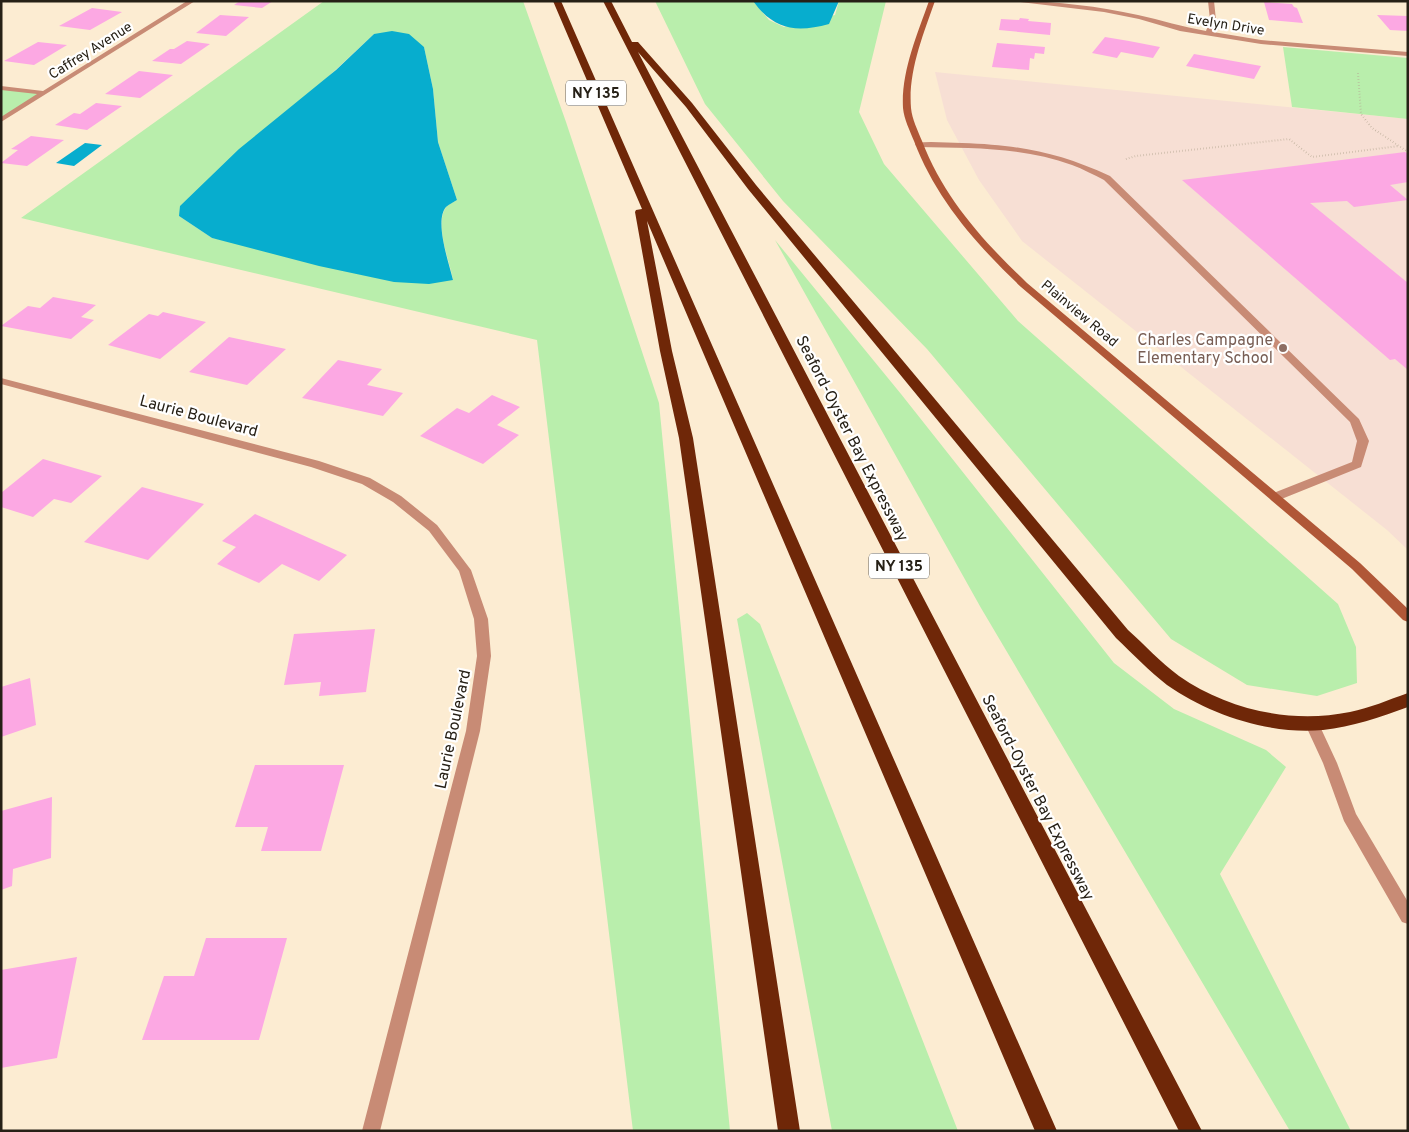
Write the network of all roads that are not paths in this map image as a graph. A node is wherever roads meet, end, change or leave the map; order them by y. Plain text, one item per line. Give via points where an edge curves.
1 (192, 1) edge
2 (557, 1) edge
3 (606, 1) edge
4 (932, 1) edge
5 (1014, 1) edge
6 (1211, 1) edge
7 (618, 24) junction
8 (1209, 34) junction
9 (1408, 54) edge
10 (1, 88) edge
11 (45, 93) junction
12 (1, 120) edge
13 (919, 144) junction
14 (636, 186) junction
15 (1, 381) edge
16 (1275, 497) junction
17 (1408, 617) edge
18 (1408, 700) edge
19 (1312, 724) junction
20 (1408, 917) edge
21 (371, 1131) edge
22 (789, 1131) edge
23 (1046, 1131) edge
24 (1191, 1131) edge

1 - 11 street, Caffrey Avenue
2 - 14 highway, NY 135
3 - 7 highway, Seaford-Oyster Bay Expressway / NY 135
4 - 13 main road, Plainview Road via 910,75 907,110
5 - 8 street, Evelyn Drive via 1104,10
6 - 8 street via 1213,20
7 - 19 highway via 689,105 752,187 1122,634 1173,680 1206,699 1277,722
7 - 24 highway, Seaford-Oyster Bay Expressway / NY 135
8 - 9 street, Evelyn Drive via 1261,42
10 - 11 street
11 - 12 street, Caffrey Avenue
13 - 16 main road, Plainview Road via 948,203 994,257
13 - 16 street via 987,146 1036,153 1075,163 1107,178 1354,421 1363,441 1357,464
14 - 22 highway via 666,351 686,438
14 - 23 highway, NY 135
15 - 21 street, Laurie Boulevard via 315,464 366,481 397,499 433,528 465,570 481,619 484,656 473,731
16 - 17 main road, Plainview Road via 1356,566
18 - 19 highway via 1341,721
19 - 20 street via 1350,816

